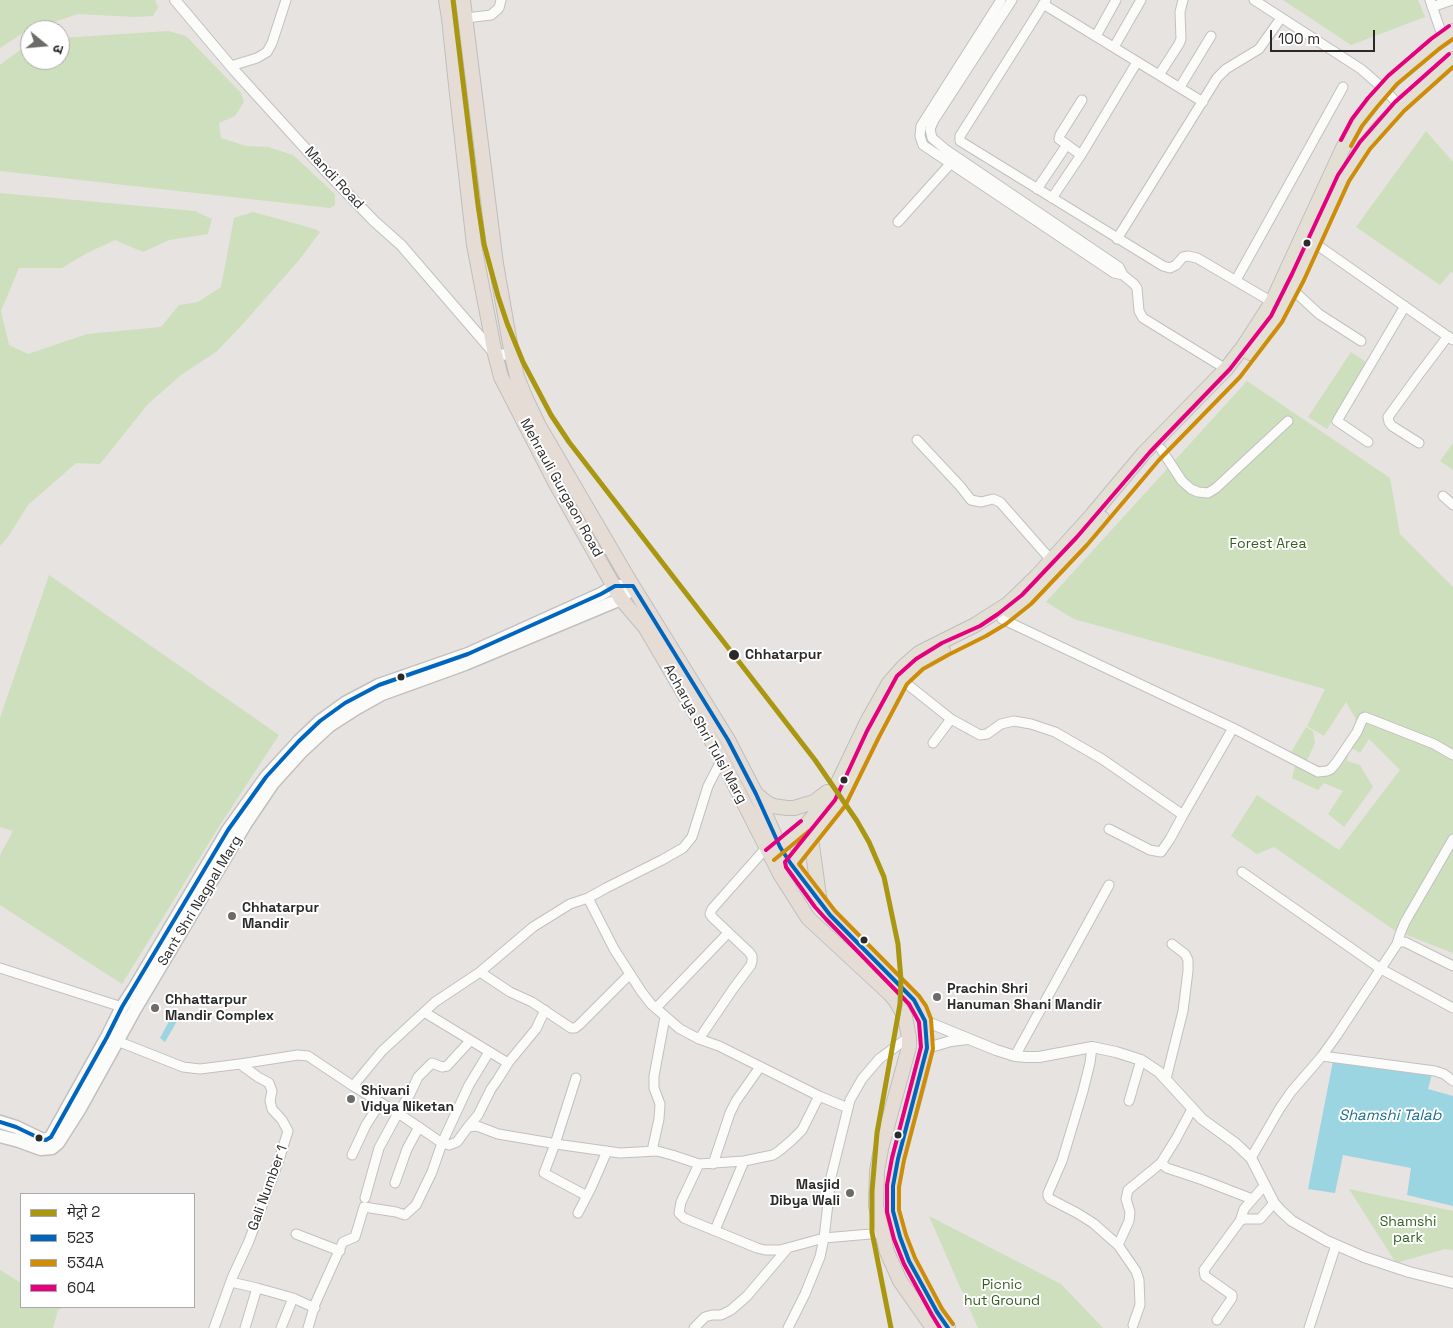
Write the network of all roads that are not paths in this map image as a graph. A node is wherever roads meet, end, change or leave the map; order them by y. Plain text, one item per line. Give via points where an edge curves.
1 (175, 0) edge
2 (286, 0) edge
3 (446, 0) edge
4 (463, 0) edge
5 (468, 0) edge
6 (501, 0) edge
7 (1001, 0) edge
8 (1012, 0) edge
9 (1116, 0) edge
10 (1141, 0) edge
11 (1183, 0) edge
12 (1254, 0) edge
13 (1452, 0) edge
14 (1045, 2) edge
15 (1431, 3) edge
16 (469, 18) junction
17 (1281, 18) junction
18 (1448, 34) edge
19 (1096, 36) junction
20 (1211, 36) dead end
21 (1114, 47) junction
22 (1453, 59) edge
23 (1137, 62) junction
24 (231, 66) junction
25 (1159, 75) junction
26 (1343, 87) dead end
27 (1180, 88) junction
28 (1384, 90) junction
29 (1082, 100) dead end
30 (1202, 102) junction
31 (1400, 106) junction
32 (1066, 146) junction
33 (1081, 155) junction
34 (951, 163) junction
35 (1037, 189) junction
36 (1052, 198) junction
37 (898, 222) dead end
38 (1117, 239) junction
39 (1308, 239) junction
40 (1123, 275) junction
41 (1236, 280) junction
42 (1292, 289) junction
43 (1272, 302) junction
44 (1405, 306) junction
45 (1450, 338) edge
46 (1361, 341) dead end
47 (495, 354) junction
48 (512, 355) junction
49 (1226, 369) junction
50 (1288, 421) dead end
51 (917, 440) dead end
52 (1368, 442) dead end
53 (1419, 443) dead end
54 (1161, 449) junction
55 (1443, 496) dead end
56 (1453, 505) edge
57 (1051, 560) junction
58 (615, 586) junction
59 (633, 586) junction
60 (621, 599) junction
61 (1002, 619) junction
62 (902, 680) junction
63 (951, 719) junction
64 (1233, 728) junction
65 (933, 743) dead end
66 (1453, 755) edge
67 (722, 759) junction
68 (838, 781) junction
69 (756, 794) junction
70 (1183, 816) junction
71 (1108, 829) dead end
72 (811, 838) junction
73 (1453, 839) edge
74 (772, 850) junction
75 (791, 864) junction
76 (214, 865) junction
77 (1242, 872) dead end
78 (780, 874) junction
79 (1109, 886) dead end
80 (588, 898) junction
81 (820, 903) junction
82 (728, 933) junction
83 (1172, 944) dead end
84 (1397, 944) junction
85 (1453, 966) edge
86 (0, 968) edge
87 (1382, 969) junction
88 (480, 972) junction
89 (630, 974) junction
90 (122, 1007) junction
91 (656, 1008) junction
92 (1453, 1008) edge
93 (545, 1010) junction
94 (424, 1012) junction
95 (665, 1017) junction
96 (925, 1021) junction
97 (909, 1037) junction
98 (969, 1038) junction
99 (112, 1039) junction
100 (699, 1039) junction
101 (470, 1041) junction
102 (1092, 1047) junction
103 (926, 1048) junction
104 (489, 1052) junction
105 (1015, 1056) junction
106 (1322, 1056) junction
107 (1141, 1060) junction
108 (508, 1063) junction
109 (240, 1064) junction
110 (760, 1067) junction
111 (576, 1078) dead end
112 (1166, 1079) junction
113 (1453, 1081) edge
114 (353, 1086) junction
115 (819, 1096) junction
116 (1129, 1101) dead end
117 (380, 1102) junction
118 (848, 1108) junction
119 (1192, 1109) junction
120 (398, 1113) junction
121 (0, 1122) edge
122 (419, 1127) junction
123 (468, 1127) junction
124 (0, 1136) edge
125 (442, 1143) junction
126 (555, 1144) junction
127 (607, 1151) junction
128 (652, 1151) junction
129 (352, 1155) dead end
130 (1251, 1158) junction
131 (744, 1161) junction
132 (1161, 1163) junction
133 (699, 1164) junction
134 (713, 1164) junction
135 (395, 1183) dead end
136 (1265, 1185) junction
137 (587, 1196) junction
138 (365, 1198) dead end
139 (1252, 1199) junction
140 (1274, 1203) junction
141 (578, 1213) dead end
142 (1240, 1221) junction
143 (715, 1230) junction
144 (882, 1233) junction
145 (296, 1234) dead end
146 (824, 1238) junction
147 (1118, 1245) junction
148 (1336, 1245) junction
149 (786, 1249) junction
150 (340, 1251) junction
151 (231, 1282) junction
152 (1453, 1283) edge
153 (257, 1288) junction
154 (293, 1298) junction
155 (315, 1308) junction
156 (1217, 1320) dead end
157 (1133, 1325) dead end
158 (214, 1328) edge
159 (245, 1328) edge
160 (281, 1328) edge
161 (308, 1328) edge
162 (694, 1328) edge
163 (788, 1328) edge
164 (933, 1328) edge
165 (948, 1328) edge
166 (1309, 1328) edge

1 - 24 street, Mandi Road
2 - 24 street via 267,52
3 - 47 highway via 474,244
4 - 16 highway
5 - 16 street
6 - 16 street via 496,13
7 - 34 street via 921,126 923,144
8 - 40 street via 934,120 930,129 932,138 1118,267
9 - 19 street
10 - 21 street
11 - 25 street via 1179,44
12 - 17 street
13 - 15 street
14 - 19 street
14 - 35 street via 960,138 962,143
15 - 18 street
16 - 48 highway via 490,221
17 - 28 street via 1361,69
17 - 30 street via 1256,52 1221,74
18 - 28 main road
19 - 21 street
20 - 27 street
21 - 23 street
22 - 31 main road
23 - 25 street
23 - 33 street
24 - 47 street, Mandi Road via 330,176 401,245
25 - 27 street
26 - 41 street
27 - 30 street
28 - 31 street
28 - 39 main road via 1357,123 1343,148
29 - 32 street via 1059,137
30 - 38 street
31 - 39 main road via 1365,145
32 - 33 street
32 - 35 street
33 - 36 street
34 - 37 street
34 - 40 street via 1114,273
35 - 36 street
36 - 38 street
38 - 41 street via 1162,266 1170,268 1183,256 1188,256 1206,262
39 - 42 main road
39 - 43 main road
39 - 44 street
40 - 49 street via 1137,288 1139,311 1143,318
41 - 43 street
42 - 46 street via 1319,314
42 - 54 main road via 1276,320 1235,372
43 - 49 main road
44 - 45 street
44 - 52 street via 1337,421
45 - 53 street via 1416,377 1388,417 1392,426
47 - 48 street
47 - 58 highway, Mehrauli Gurgaon Road via 501,377 555,482
48 - 59 highway, Acharya Shri Tulsi Marg via 526,400 544,435
49 - 57 main road via 1144,453
50 - 54 street via 1208,493 1191,489 1182,481
51 - 57 street via 970,500 998,500
54 - 61 main road via 1082,541 1026,600
55 - 56 street
57 - 68 main road via 1008,604 975,625 919,652 903,666 889,683
58 - 59 main road, Sant Shri Nagpal Marg
58 - 60 highway, Mehrauli Gurgaon Road
58 - 76 main road, Sant Shri Nagpal Marg via 468,654 379,685 345,703 320,721 266,777 228,830
59 - 60 main road, Sant Shri Nagpal Marg
59 - 69 highway, Acharya Shri Tulsi Marg via 728,740
60 - 67 highway, Acharya Shri Tulsi Marg via 645,627
60 - 76 main road, Sant Shri Nagpal Marg via 465,664 382,694 357,708 302,751 273,783
61 - 62 main road via 919,664
61 - 64 street
62 - 63 street
62 - 72 main road via 840,803
63 - 65 street
63 - 70 street via 984,736 1001,724 1014,721 1055,732 1102,759
64 - 66 street via 1318,772 1327,771 1336,763 1365,717 1434,744
64 - 70 street
67 - 74 highway, Acharya Shri Tulsi Marg
67 - 80 street via 708,786 692,837 683,848
68 - 69 main road via 814,802 794,808 773,806
68 - 74 main road via 833,793 806,826
69 - 74 highway, Acharya Shri Tulsi Marg
70 - 71 street via 1161,852 1150,850
72 - 75 main road
72 - 81 main road
73 - 84 street via 1405,922
74 - 75 highway
74 - 78 highway, Acharya Shri Tulsi Marg
74 - 82 street via 712,909 710,914
75 - 78 main road
75 - 81 highway
76 - 90 main road, Sant Shri Nagpal Marg
76 - 99 main road, Sant Shri Nagpal Marg via 129,1019
77 - 87 street
78 - 97 highway, Acharya Shri Tulsi Marg via 808,918 896,1001 906,1017
79 - 105 street
80 - 88 street via 570,904 533,927
80 - 89 street
81 - 96 highway via 914,1000
82 - 91 street
82 - 100 street via 749,952 752,962
83 - 112 street via 1185,954 1188,970 1183,1011
84 - 85 street via 1405,942
84 - 87 street
86 - 90 street
87 - 92 street
87 - 106 street
88 - 93 street
88 - 94 street
89 - 91 street
89 - 93 street via 575,1028
90 - 99 main road, Sant Shri Nagpal Marg
91 - 95 street
93 - 108 street via 536,1029
94 - 101 street
94 - 114 street via 382,1051
95 - 100 street
95 - 128 street via 654,1076 660,1109
96 - 98 street
96 - 103 highway
97 - 118 street via 871,1069 854,1092
97 - 144 highway, Acharya Shri Tulsi Marg via 908,1056 876,1172 876,1206
98 - 103 street
98 - 105 street
99 - 109 street via 183,1067 200,1069
99 - 121 main road, Sant Shri Nagpal Marg via 46,1140
99 - 124 main road, Sant Shri Nagpal Marg via 79,1110 58,1143 52,1148 41,1149
100 - 110 street
101 - 104 street
101 - 120 street via 447,1066 432,1063 423,1071
102 - 105 street via 1039,1057
102 - 107 street
102 - 147 street via 1083,1091 1048,1196 1092,1223
103 - 165 highway via 898,1159 892,1205 904,1250
104 - 108 street
104 - 125 street via 469,1085
106 - 113 street via 1434,1071
106 - 130 street via 1280,1108
107 - 112 street
107 - 116 street
108 - 123 street
109 - 114 street via 303,1055
109 - 151 street, Gali Number 1 via 269,1082 272,1109 288,1130
110 - 115 street
110 - 134 street via 730,1113
111 - 126 street
112 - 119 street
114 - 117 street
115 - 118 street
115 - 131 street via 802,1130 779,1152
117 - 120 street
117 - 129 street
118 - 146 street via 831,1177
119 - 130 street
119 - 132 street
120 - 122 street
120 - 138 street via 379,1148
122 - 125 street
122 - 135 street
123 - 125 street via 454,1144
123 - 126 street
125 - 150 street via 416,1205 405,1215 364,1207 355,1237 343,1242
126 - 127 street
126 - 137 street via 544,1173
127 - 128 street
127 - 137 street
128 - 133 street
130 - 136 street
131 - 134 street
131 - 143 street
132 - 139 street
132 - 147 street via 1128,1190 1126,1199 1130,1221
133 - 134 street
133 - 143 street via 678,1213
136 - 139 street
136 - 140 street
137 - 141 street
139 - 142 street
140 - 142 street via 1260,1219
140 - 148 street via 1292,1221
142 - 156 street via 1204,1270 1205,1276 1232,1295
143 - 149 street via 757,1248
144 - 146 street
144 - 164 highway, Acharya Shri Tulsi Marg via 900,1281
145 - 150 street
146 - 149 street
146 - 163 street via 815,1270
147 - 157 street via 1139,1280 1140,1304
148 - 152 street via 1409,1272
148 - 166 street
149 - 162 street via 747,1296 731,1310 705,1317
150 - 155 street
151 - 153 street
151 - 158 street, Gali Number 1
153 - 154 street
153 - 159 street
154 - 155 street
154 - 160 street
155 - 161 street

